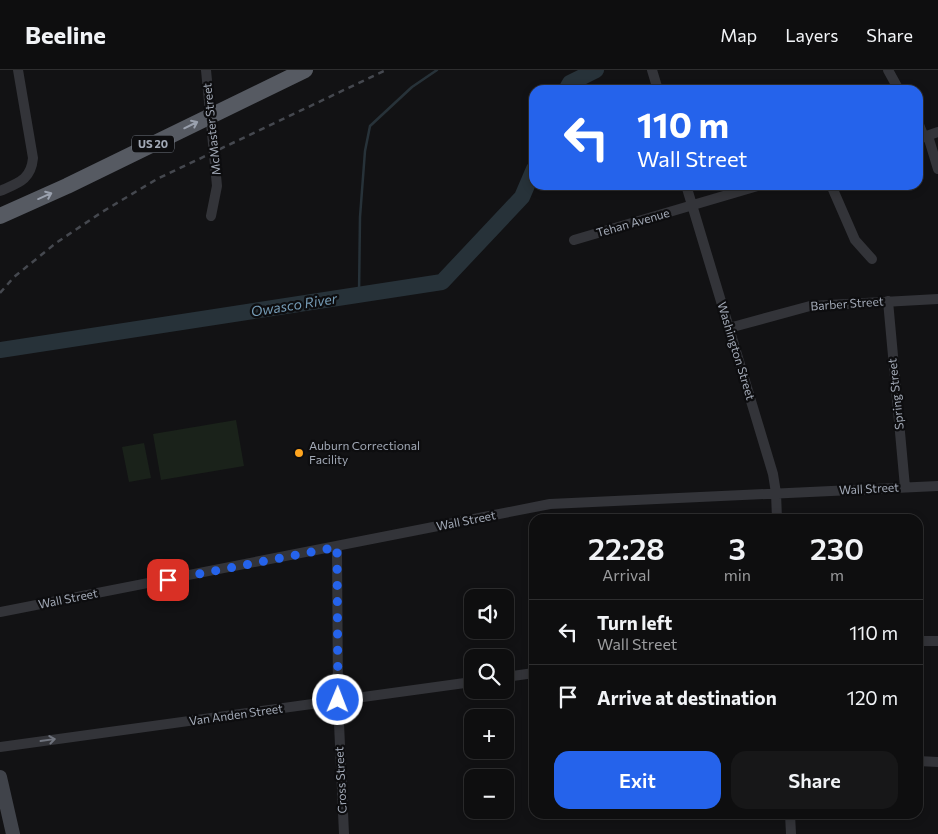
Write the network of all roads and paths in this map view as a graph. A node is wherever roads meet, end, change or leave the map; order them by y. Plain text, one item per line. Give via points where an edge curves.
1 (18, 70) edge
2 (206, 70) edge
3 (305, 70) edge
4 (652, 70) edge
5 (888, 70) edge
6 (656, 85) edge
7 (896, 85) edge
8 (211, 115) junction
9 (927, 136) edge
10 (938, 168) edge
11 (688, 190) edge
12 (744, 190) edge
13 (833, 190) edge
14 (0, 191) edge
15 (692, 205) junction
16 (0, 216) edge
17 (211, 216) dead end
18 (574, 240) dead end
19 (872, 259) dead end
20 (938, 299) edge
21 (888, 301) junction
22 (729, 328) junction
23 (938, 486) edge
24 (904, 487) junction
25 (776, 493) junction
26 (777, 514) edge
27 (337, 547) junction
28 (0, 612) edge
29 (923, 641) edge
30 (938, 641) edge
31 (529, 674) edge
32 (514, 676) edge
33 (464, 683) edge
34 (338, 700) junction
35 (0, 747) edge
36 (923, 761) edge
37 (938, 762) edge
38 (0, 777) edge
39 (790, 819) edge
40 (13, 834) edge
41 (344, 834) edge
42 (791, 834) edge

1 - 14 street via 32,166 22,181
2 - 8 street, McMaster Street
3 - 8 highway, US 20
4 - 6 street
5 - 7 street
16 -> 8 highway, US 20
8 - 17 street, McMaster Street via 217,186
9 - 10 street
11 - 15 street, Washington Street
12 - 15 street, Tehan Avenue
13 - 19 street via 855,240
15 - 18 street, Tehan Avenue
15 - 22 street, Washington Street
20 - 21 street, Barber Street
21 - 22 street, Barber Street via 810,306
21 - 24 street, Spring Street
22 - 25 street, Washington Street
23 - 24 street, Wall Street
24 - 25 street, Wall Street
25 - 26 street, Washington Street
25 - 27 street, Wall Street via 550,504
27 - 28 street, Wall Street
27 - 34 street, Cross Street
29 - 30 street
31 - 32 street
33 - 34 street, Van Anden Street
35 -> 34 street, Van Anden Street
34 - 41 street, Cross Street
36 - 37 street
38 - 40 main road
39 - 42 street

